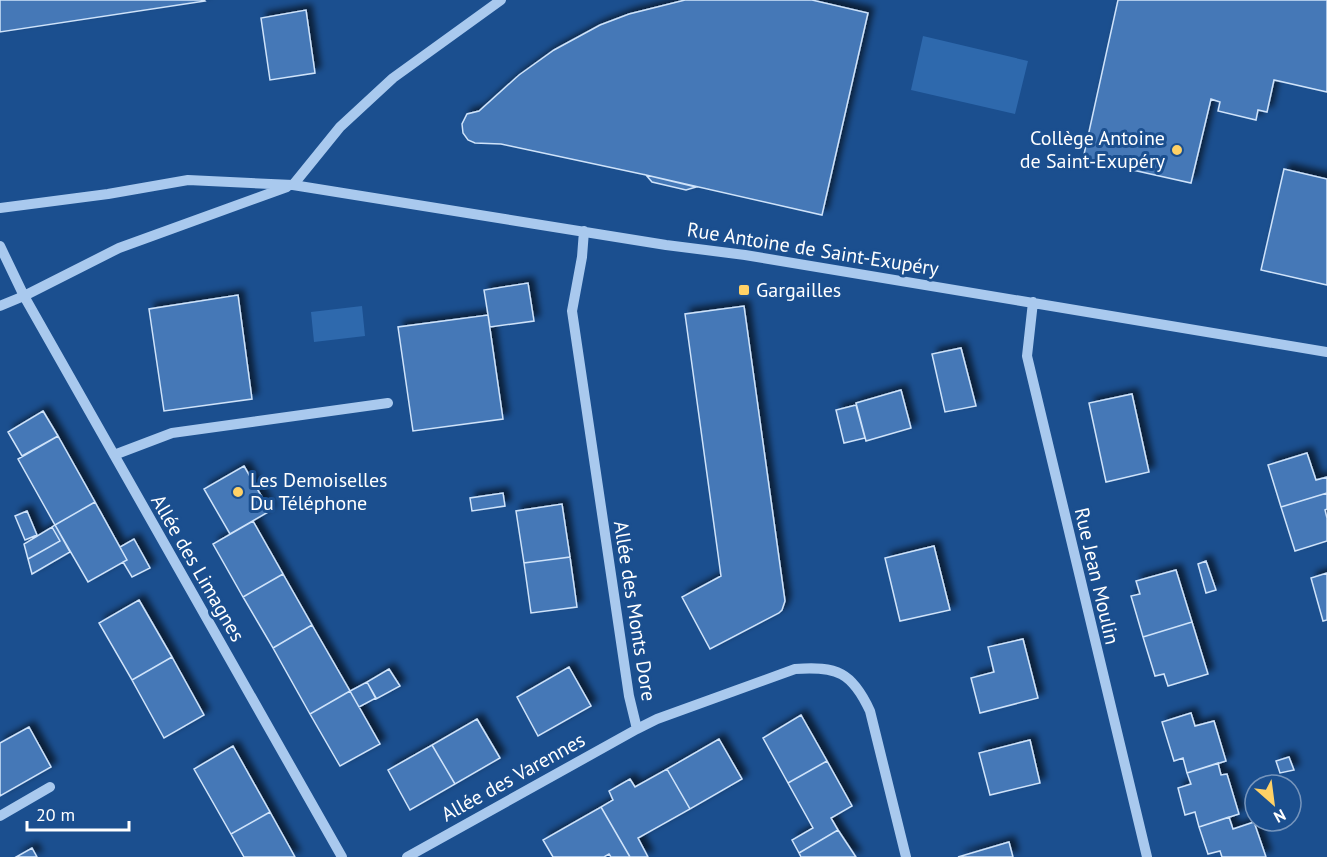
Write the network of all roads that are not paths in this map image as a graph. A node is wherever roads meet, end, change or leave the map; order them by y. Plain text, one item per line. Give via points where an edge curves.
1 (501, 0) edge
2 (293, 185) junction
3 (0, 208) edge
4 (584, 231) junction
5 (0, 246) edge
6 (24, 296) junction
7 (1033, 302) junction
8 (0, 306) edge
9 (1327, 352) edge
10 (388, 403) dead end
11 (114, 454) junction
12 (637, 729) junction
13 (50, 788) dead end
14 (0, 816) edge
15 (342, 857) edge
16 (407, 857) edge
17 (906, 857) edge
18 (1147, 857) edge

1 - 2 street via 393,78 340,127
2 - 3 street, Rue Antoine de Saint-Exupéry via 188,180
2 - 4 street, Rue Antoine de Saint-Exupéry
2 - 6 street via 119,248
4 - 7 street, Rue Antoine de Saint-Exupéry
4 - 12 street, Allée des Monts Dore via 572,310
5 - 6 street, Allée des Limagnes
6 - 8 street
6 - 11 street, Allée des Limagnes
7 - 9 street, Rue Antoine de Saint-Exupéry
7 - 18 street, Rue Jean Moulin via 1027,356
10 - 11 street via 172,433
11 - 15 street, Allée des Limagnes
12 - 16 street, Allée des Varennes
12 - 17 street, Allée des Monts Dore via 795,669 819,668 842,674 860,690 870,711
13 - 14 street

